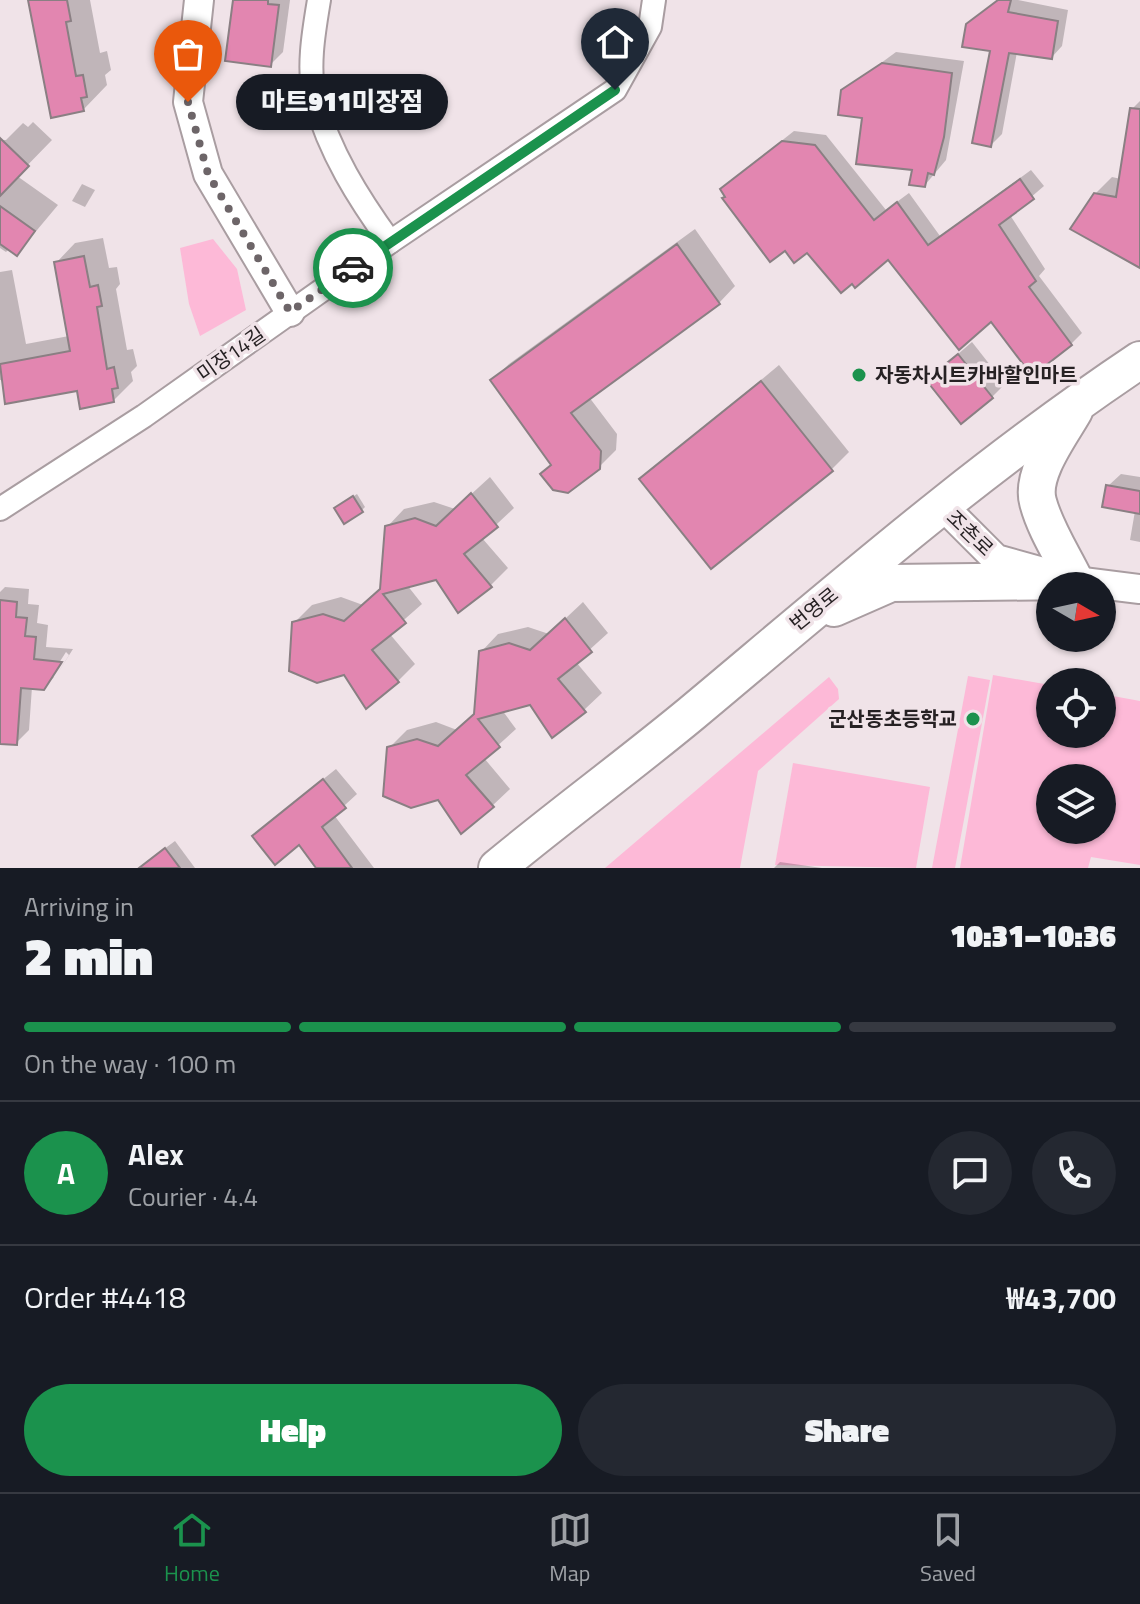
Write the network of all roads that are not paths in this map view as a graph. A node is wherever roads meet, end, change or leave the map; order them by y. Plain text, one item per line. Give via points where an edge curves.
1 (199, 0) edge
2 (319, 0) edge
3 (654, 0) edge
4 (390, 242) junction
5 (290, 312) junction
6 (1140, 360) edge
7 (1081, 399) junction
8 (942, 505) junction
9 (0, 509) edge
10 (1043, 572) edge
11 (1071, 572) edge
12 (1036, 581) edge
13 (1116, 586) edge
14 (1140, 589) edge
15 (784, 633) junction
16 (506, 865) edge

1 - 5 street via 188,102 208,174
2 - 4 street via 313,37 315,98 355,194
3 - 4 street, 미장14길 via 650,27 615,90
4 - 5 street, 미장14길
5 - 9 street, 미장14길
6 - 7 main road, 번영로
7 - 8 main road, 번영로
7 - 11 main road via 1050,453 1037,500
8 - 10 street, 조촌로 via 996,559
8 - 15 main road, 번영로
12 - 15 main road via 891,583
13 - 14 street, 조촌로
15 - 16 main road, 번영로

